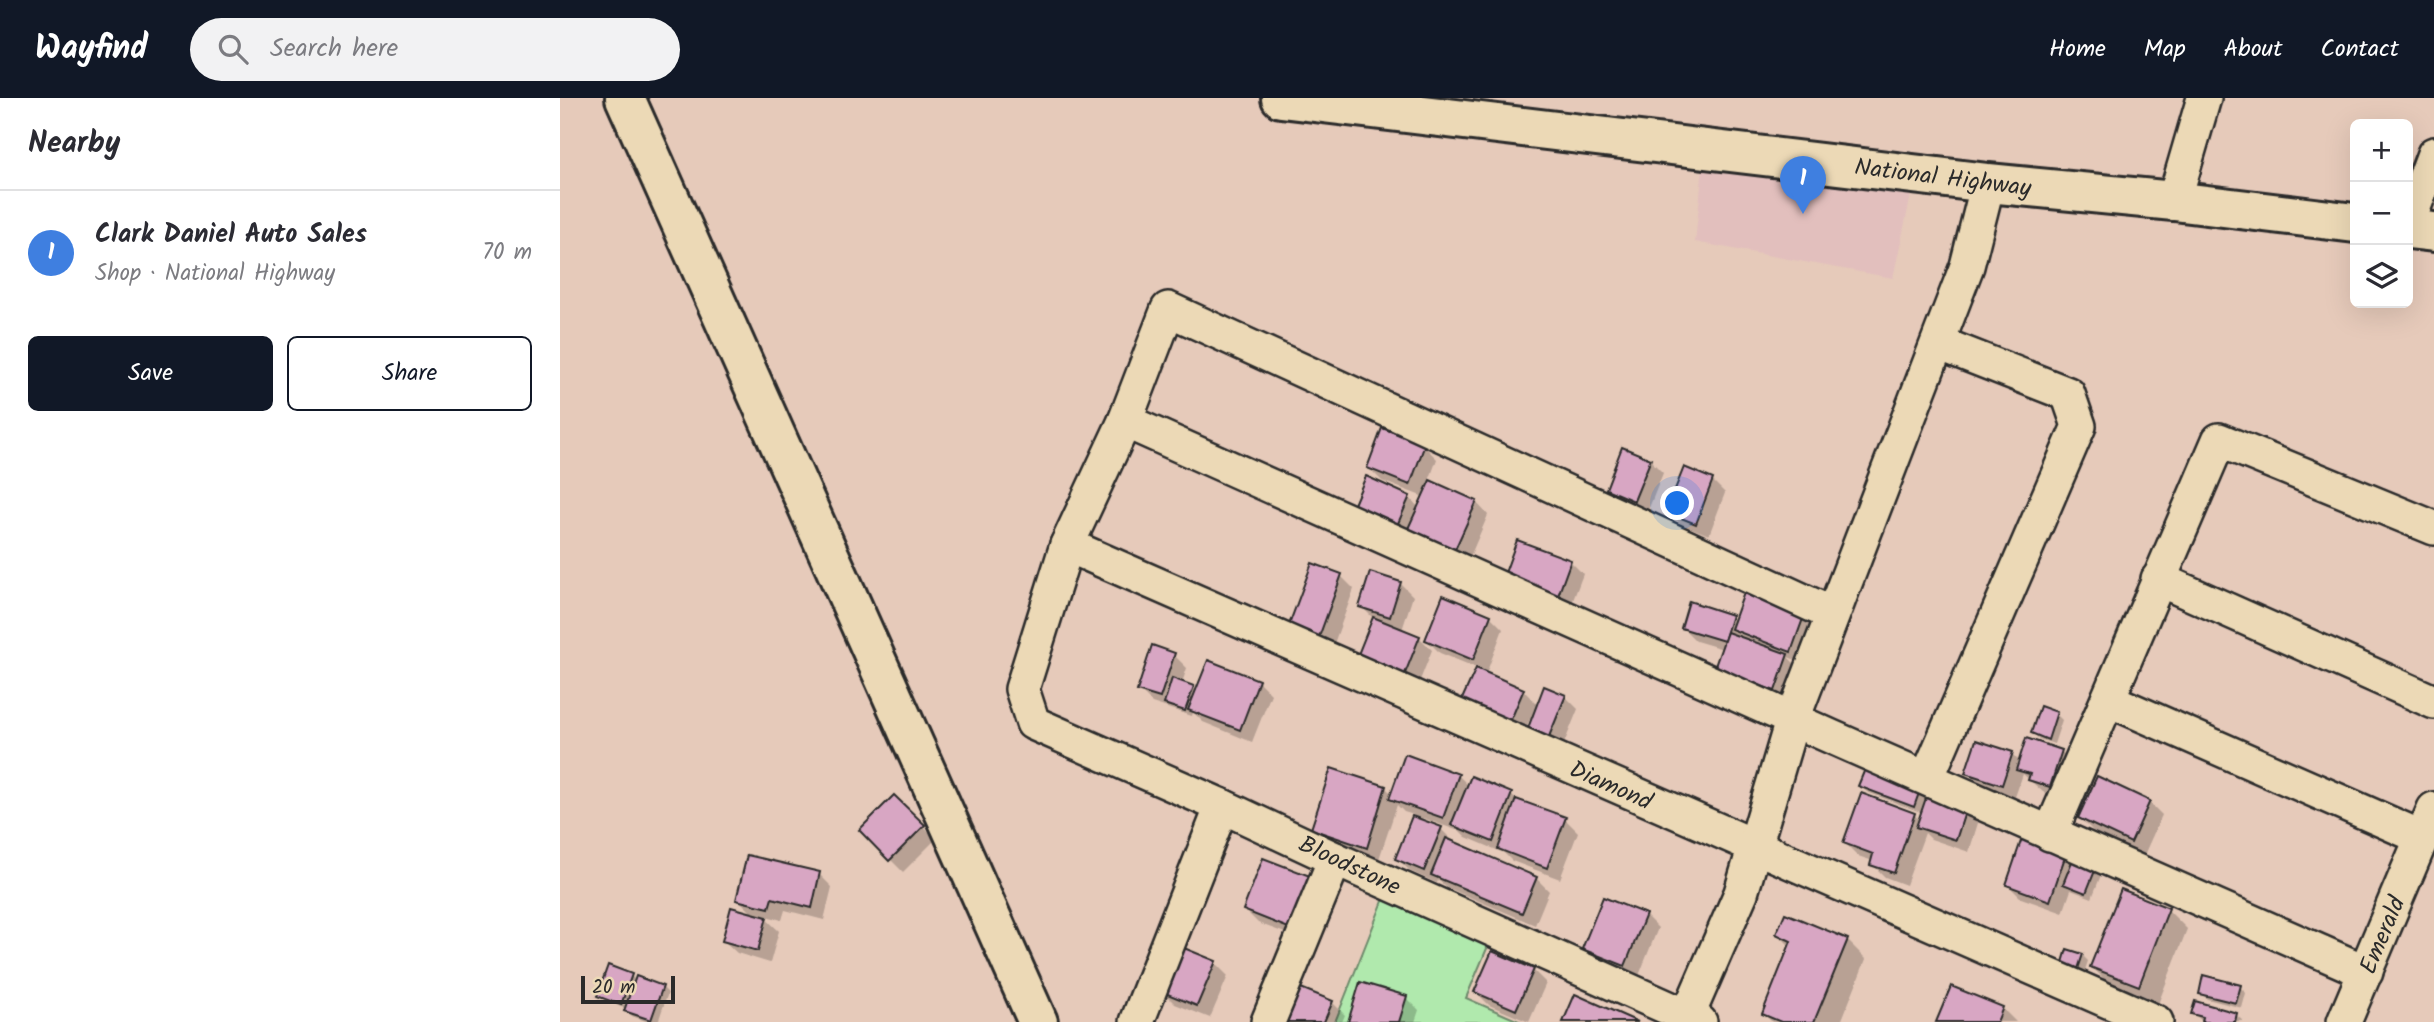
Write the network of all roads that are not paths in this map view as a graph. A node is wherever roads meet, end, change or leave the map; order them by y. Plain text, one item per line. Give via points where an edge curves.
1 (625, 98) edge
2 (1281, 98) edge
3 (2204, 98) edge
4 (2434, 154) edge
5 (1988, 183) junction
6 (2174, 201) junction
7 (2413, 210) edge
8 (2350, 222) edge
9 (2413, 230) edge
10 (2434, 232) edge
11 (1938, 344) junction
12 (1125, 421) junction
13 (2434, 528) edge
14 (1067, 545) junction
15 (2158, 579) junction
16 (1832, 614) junction
17 (2109, 700) junction
18 (2434, 702) edge
19 (1792, 721) junction
20 (1927, 778) junction
21 (1222, 806) junction
22 (2428, 824) edge
23 (2050, 834) junction
24 (1754, 847) junction
25 (1335, 859) junction
26 (2366, 972) junction
27 (1694, 1019) edge
28 (1038, 1022) edge
29 (1137, 1022) edge
30 (1268, 1022) edge
31 (2157, 1022) edge
32 (2344, 1022) edge

1 - 28 main road
2 - 5 main road, National Highway
3 - 6 street
4 - 7 street
5 - 6 main road, National Highway
5 - 11 street via 1967,266
6 - 8 main road, National Highway
9 - 10 main road
11 - 16 street
11 - 20 street via 2068,394 2079,426
12 - 14 street
12 - 16 street via 1168,309
12 - 19 street
13 - 15 street via 2219,439
14 - 21 street, Bloodstone via 1023,689 1032,723
14 - 24 street, Diamond
15 - 17 street
15 - 18 street
16 - 19 street
17 - 22 street
17 - 23 street
19 - 20 street
19 - 24 street
20 - 23 street
21 - 25 street, Bloodstone
21 - 29 street
22 - 26 street, Emerald
23 - 26 street
24 - 27 street
24 - 31 street, Diamond
25 - 27 street, Bloodstone
25 - 30 street
26 - 32 street, Emerald

